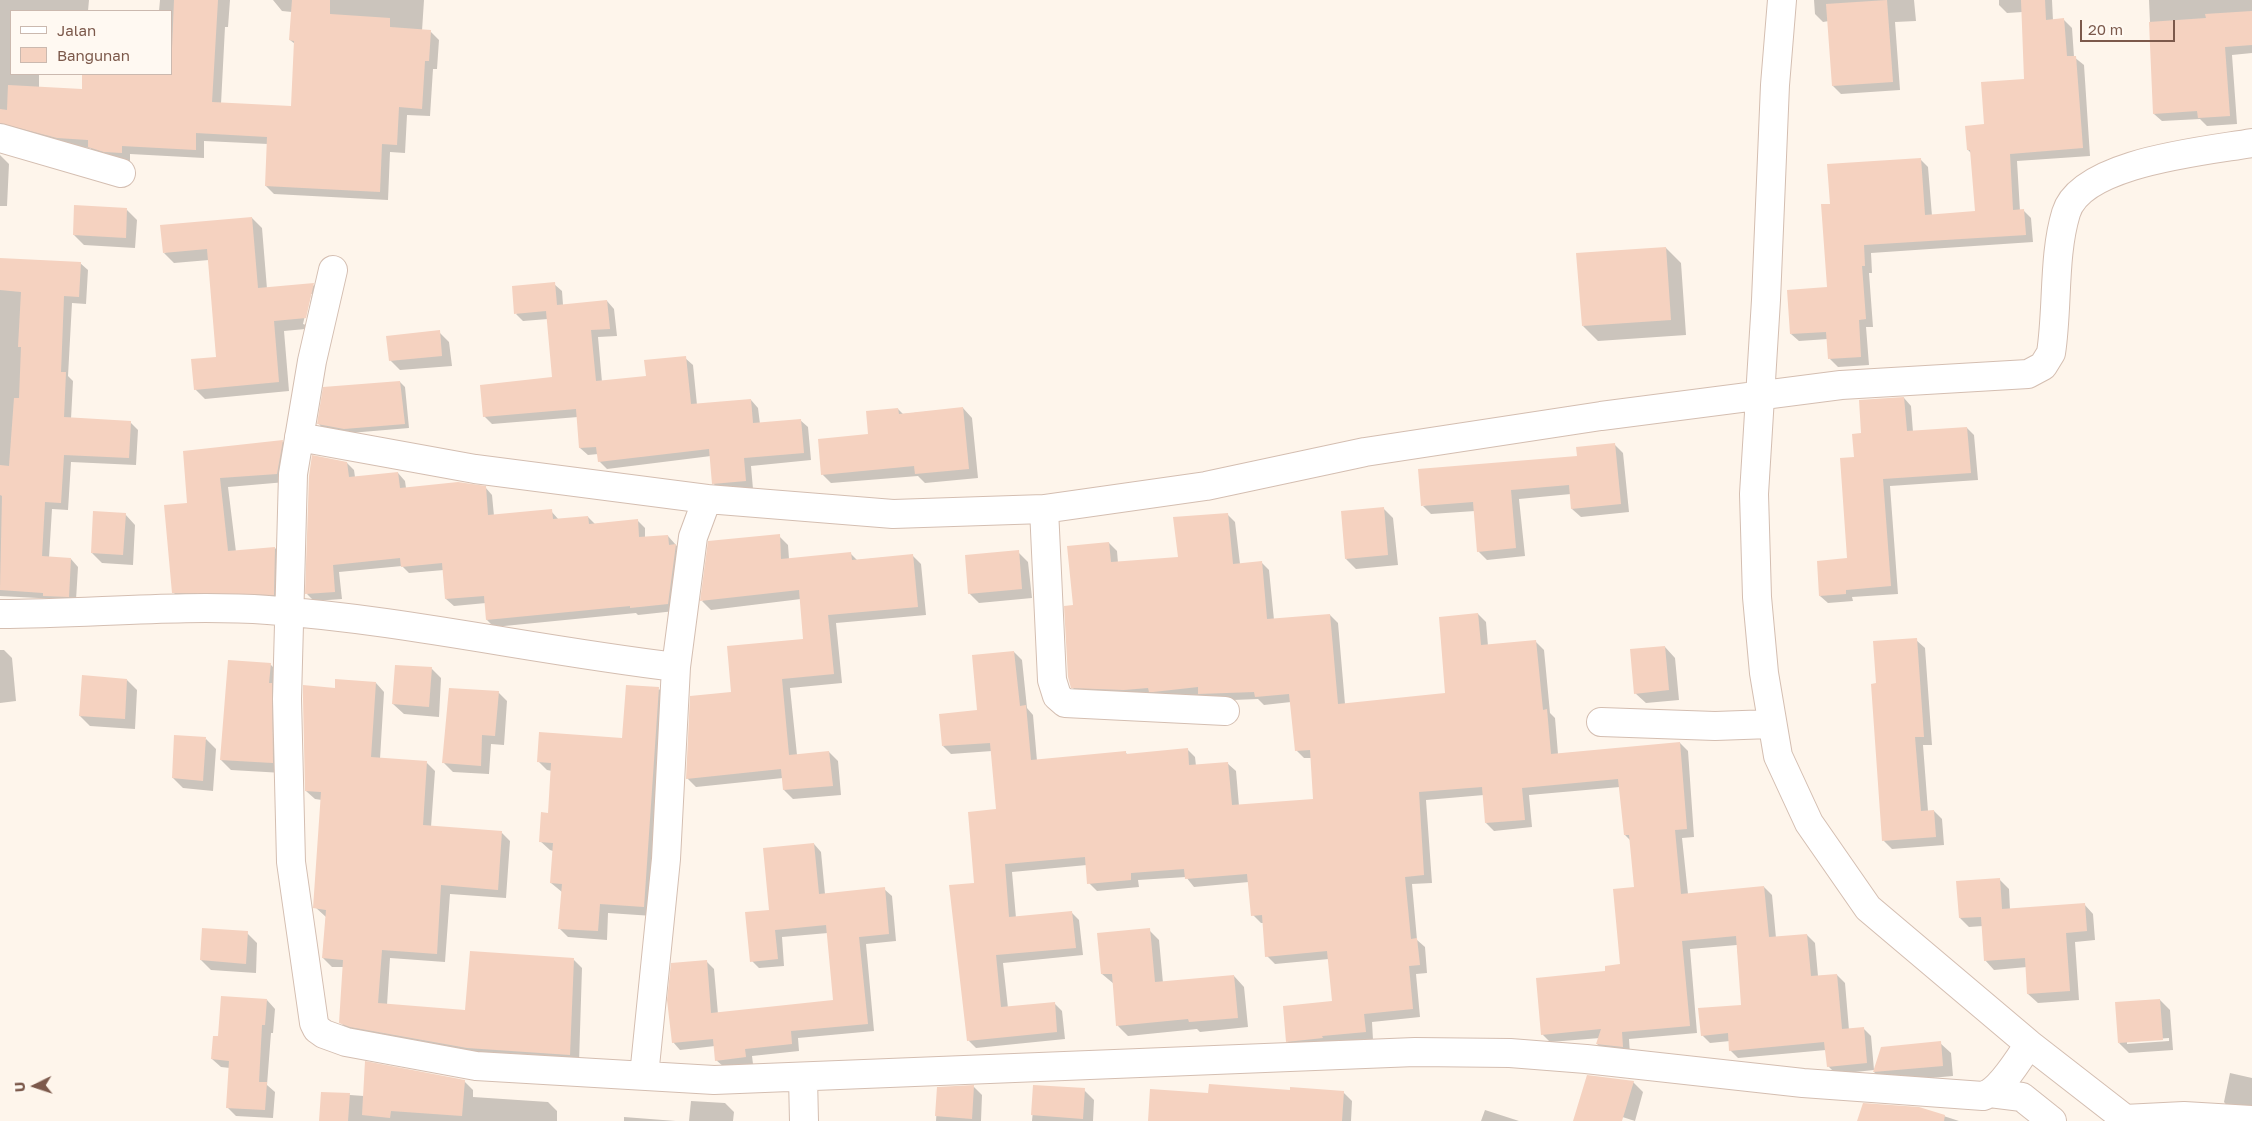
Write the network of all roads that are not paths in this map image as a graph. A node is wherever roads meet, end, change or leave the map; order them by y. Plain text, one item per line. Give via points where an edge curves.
1 (1782, 0) edge
2 (0, 138) edge
3 (2252, 143) edge
4 (121, 173) dead end
5 (333, 270) dead end
6 (1751, 397) junction
7 (299, 437) junction
8 (707, 499) junction
9 (1044, 509) junction
10 (289, 612) junction
11 (0, 614) edge
12 (676, 667) junction
13 (1225, 711) dead end
14 (1601, 722) dead end
15 (1765, 723) junction
16 (2027, 1047) junction
17 (644, 1076) junction
18 (803, 1076) junction
19 (1999, 1084) junction
20 (2126, 1120) edge
21 (2252, 1120) edge
22 (804, 1121) edge
23 (2052, 1121) edge

1 - 6 street
2 - 4 street
3 - 6 street via 2154,160 2106,175 2078,192 2064,221 2051,353 2035,372 1841,385
5 - 7 street
6 - 9 street via 1365,452 1206,486
6 - 15 street via 1757,597
7 - 8 street via 475,469
7 - 10 street via 293,474
8 - 9 street via 893,514
8 - 12 street via 693,537
9 - 13 street via 1052,680 1057,696 1065,703 1083,705
10 - 11 street via 175,609
10 - 12 street via 328,615
10 - 17 street via 287,699 291,862 317,1029 346,1042 476,1066
12 - 17 street via 666,859
14 - 15 street via 1715,726
15 - 16 street via 1809,823 1868,908
16 - 19 street
16 - 20 street
17 - 18 street via 714,1080
18 - 19 street via 1415,1052 1586,1059 1803,1082 1983,1096
18 - 22 street
19 - 23 street via 2022,1097
20 - 21 street via 2184,1116

